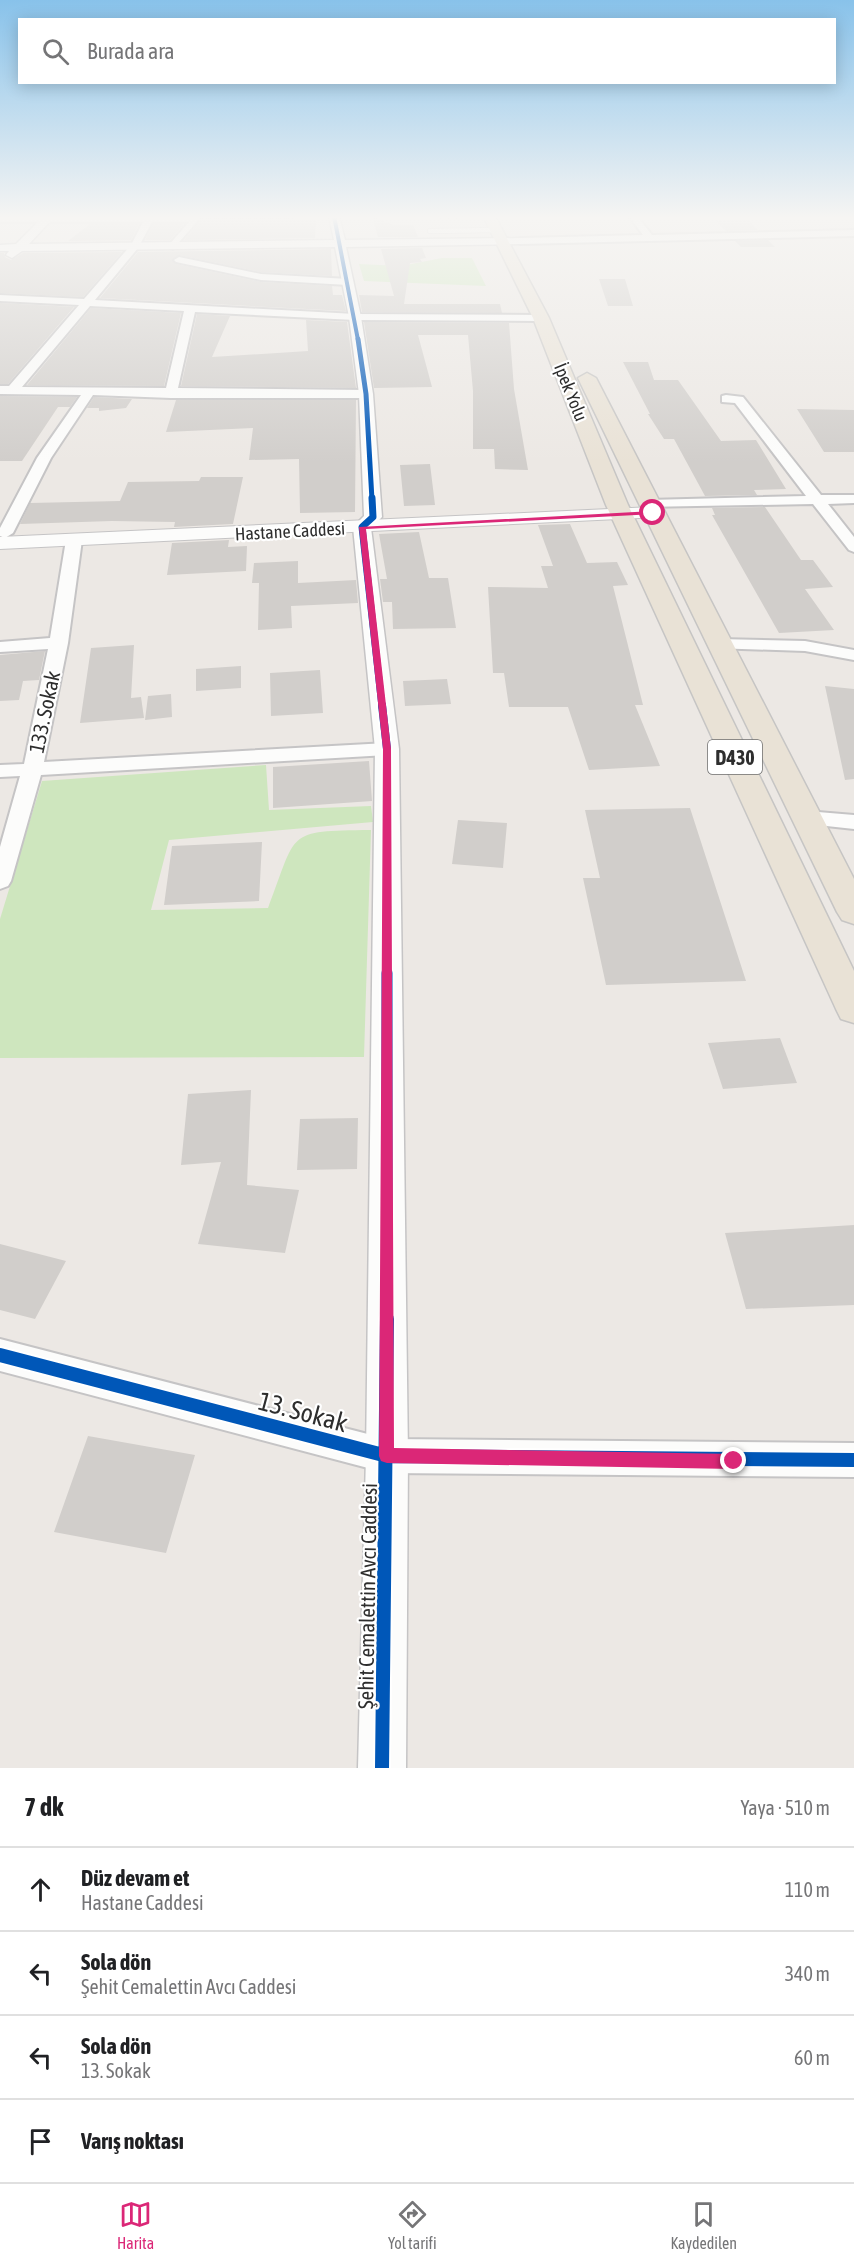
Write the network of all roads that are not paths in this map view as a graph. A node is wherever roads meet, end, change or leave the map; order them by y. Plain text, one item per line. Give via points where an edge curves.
1 (11, 299) edge
2 (88, 299) edge
3 (351, 299) edge
4 (532, 299) edge
5 (548, 299) edge
6 (85, 302) junction
7 (190, 309) junction
8 (355, 317) junction
9 (541, 318) junction
10 (571, 346) dead end
11 (582, 367) dead end
12 (6, 390) edge
13 (88, 392) junction
14 (171, 394) junction
15 (366, 394) junction
16 (726, 399) dead end
17 (854, 499) edge
18 (818, 500) junction
19 (651, 508) junction
20 (619, 510) junction
21 (368, 522) junction
22 (2, 537) edge
23 (74, 540) junction
24 (854, 547) edge
25 (59, 644) junction
26 (718, 644) junction
27 (0, 647) edge
28 (854, 655) edge
29 (387, 749) junction
30 (32, 768) junction
31 (0, 771) edge
32 (806, 818) junction
33 (854, 822) edge
34 (2, 869) edge
35 (854, 912) edge
36 (854, 1009) edge
37 (0, 1355) edge
38 (387, 1456) junction
39 (854, 1460) edge
40 (382, 1768) edge

1 - 6 street
2 - 6 street
3 - 8 street, Şehit Cemalettin Avcı Caddesi
4 - 9 highway, İpek Yolu / D430
5 - 10 highway
6 - 7 street
6 - 12 street
7 - 8 street
7 - 14 street
8 - 9 street
8 - 15 street, Şehit Cemalettin Avcı Caddesi
9 - 20 highway, İpek Yolu / D430
11 - 19 highway, D430
12 - 13 street
13 - 14 street
13 - 22 street via 44,458
14 - 15 street
15 - 21 street, Şehit Cemalettin Avcı Caddesi
16 - 18 street via 739,400
17 - 18 street
18 - 19 street
18 - 24 street
19 - 20 main road, Hastane Caddesi
19 - 26 highway, D430
20 - 21 main road, Hastane Caddesi
20 - 36 highway, D430
21 - 22 main road, Hastane Caddesi
21 - 23 main road, Hastane Caddesi
21 - 29 street, Şehit Cemalettin Avcı Caddesi
22 - 23 main road, Hastane Caddesi
23 - 25 street, 133. Sokak
25 - 27 street
25 - 30 street, 133. Sokak
26 - 28 street via 805,646
26 - 32 highway, D430
29 - 30 street
29 - 38 street, Şehit Cemalettin Avcı Caddesi
30 - 31 street
30 - 34 street, 133. Sokak
32 - 33 street
32 - 35 highway, D430
37 - 38 street, 13. Sokak
38 - 39 street, 13. Sokak
38 - 40 street, Şehit Cemalettin Avcı Caddesi

